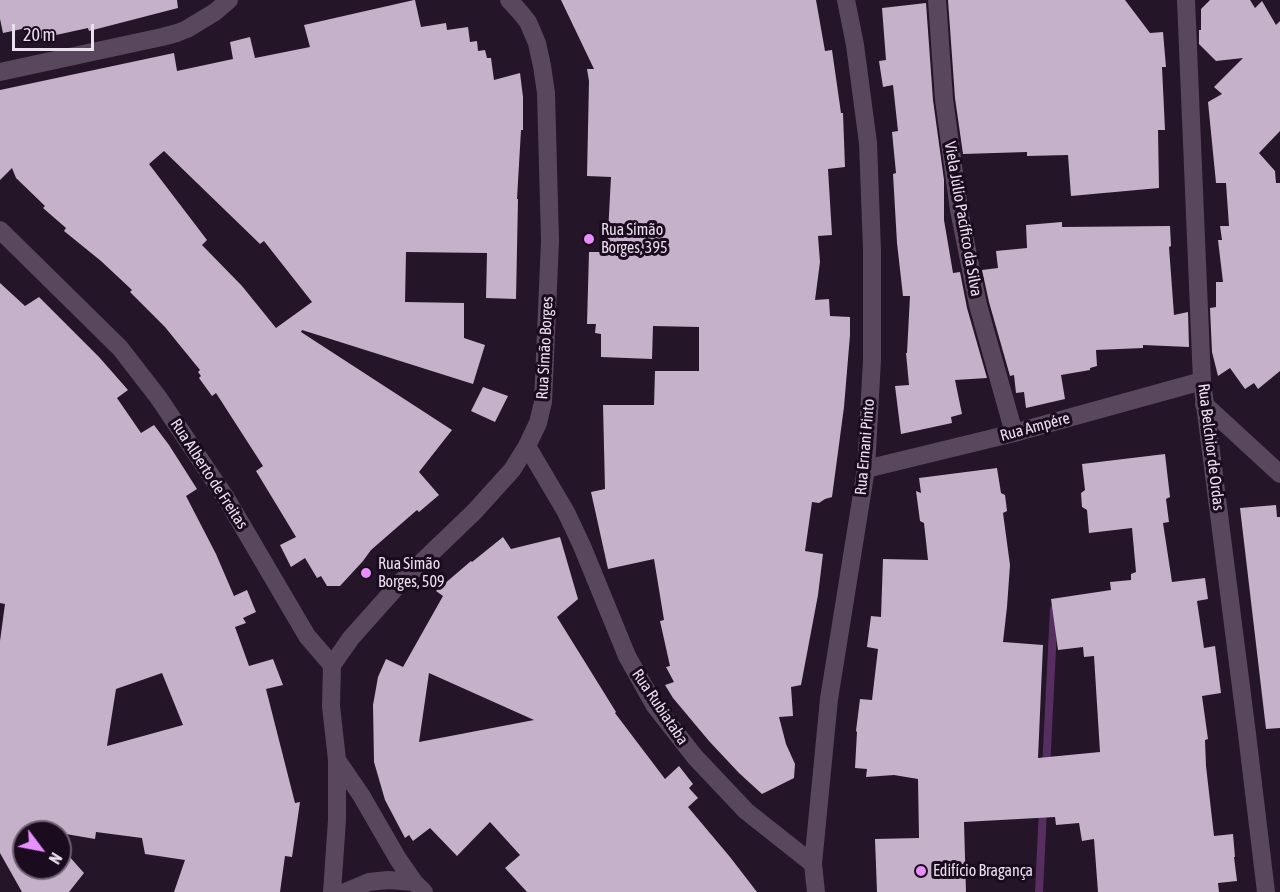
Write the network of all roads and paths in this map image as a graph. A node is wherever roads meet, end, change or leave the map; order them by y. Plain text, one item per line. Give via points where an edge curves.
1 (229, 0) edge
2 (508, 0) edge
3 (846, 0) edge
4 (937, 0) edge
5 (1186, 0) edge
6 (0, 72) edge
7 (0, 230) edge
8 (1202, 381) junction
9 (1204, 404) junction
10 (1014, 433) junction
11 (527, 446) junction
12 (866, 469) junction
13 (1280, 474) edge
14 (332, 665) junction
15 (337, 760) junction
16 (813, 864) junction
17 (419, 887) edge
18 (332, 892) edge
19 (345, 892) edge
20 (816, 892) edge
21 (1266, 892) edge

1 - 6 street via 177,33
2 - 11 street, Rua Simão Borges via 528,22 537,43 546,93 550,241 543,402
3 - 12 street, Rua Ernani Pinto via 868,143 873,250
4 - 10 street, Viela Júlio Pacífico da Silva via 944,99 960,220 978,305
5 - 8 street, Rua Belchior de Ordas
7 - 14 street, Rua Alberto de Freitas via 120,348 158,397 226,498 307,636
8 - 9 street, Rua Belchior de Ordas
8 - 10 street, Rua Ampére
9 - 13 street
9 - 21 street, Rua Belchior de Ordas
10 - 12 street, Rua Ampére
11 - 14 street, Rua Simão Borges via 512,470 400,583
11 - 16 street, Rua Rubiataba via 566,512 627,656 655,706 695,757 746,811
12 - 16 street, Rua Ernani Pinto via 829,699
14 - 15 street via 331,706
15 - 17 street
15 - 18 street
16 - 20 street, Rua Ernani Pinto
17 - 19 street via 388,880 369,882

